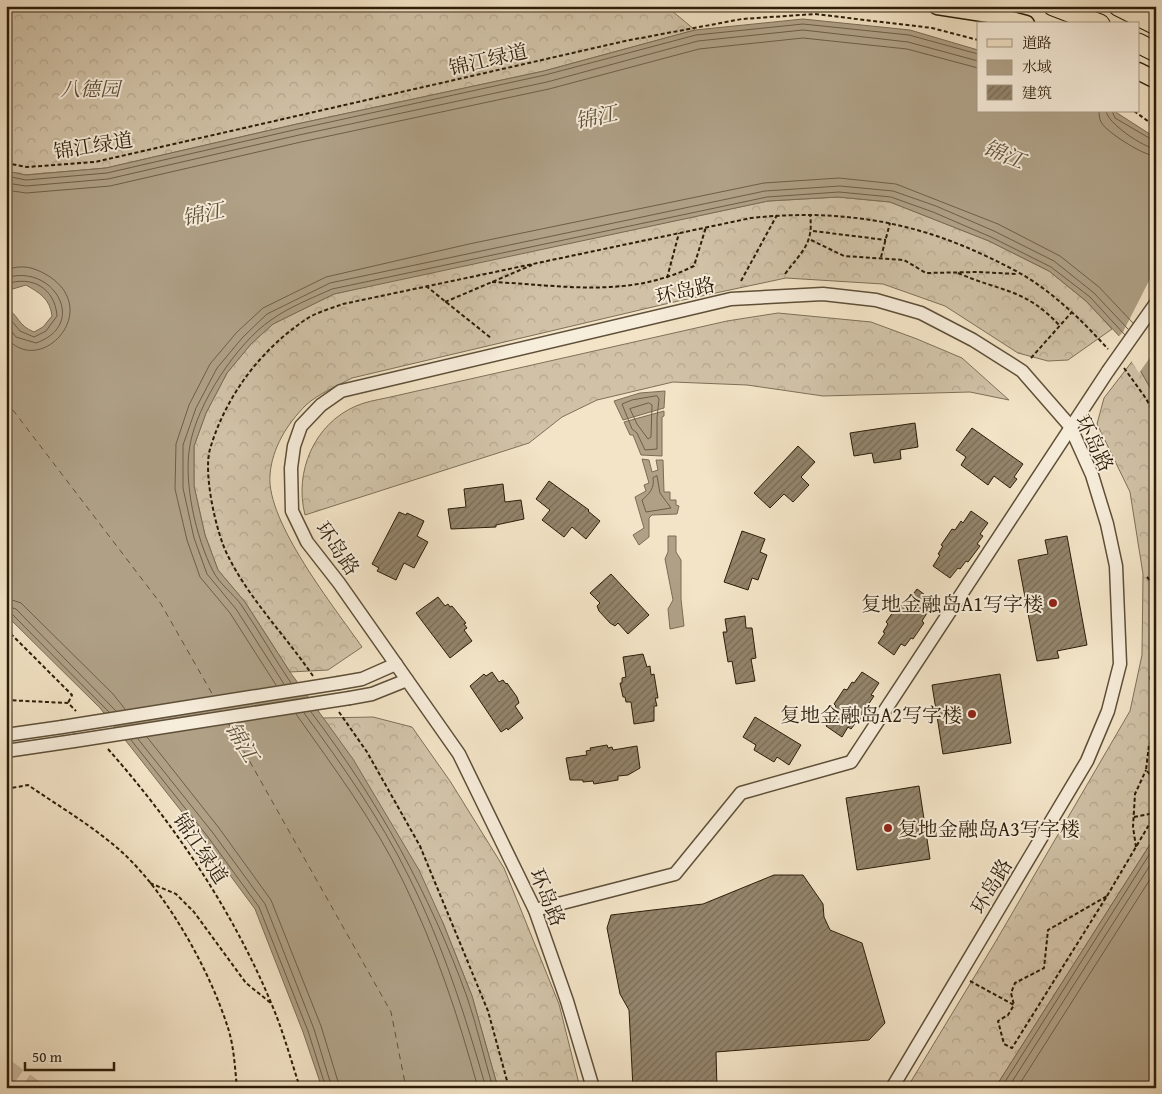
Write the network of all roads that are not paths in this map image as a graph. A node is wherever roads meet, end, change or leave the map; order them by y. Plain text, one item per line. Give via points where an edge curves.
1 (937, 6) edge
2 (965, 6) edge
3 (1053, 6) edge
4 (1118, 6) edge
5 (989, 14) junction
6 (1019, 22) edge
7 (1095, 22) edge
8 (1156, 25) edge
9 (1140, 44) edge
10 (1156, 52) edge
11 (1140, 72) edge
12 (1156, 80) edge
13 (1156, 303) edge
14 (1070, 426) junction
15 (396, 664) junction
16 (407, 680) junction
17 (6, 735) edge
18 (6, 751) edge
19 (535, 910) junction
20 (593, 1088) edge
21 (892, 1088) edge

1 - 5 main road
2 - 5 main road
3 - 7 highway
4 - 8 highway
5 - 6 main road
9 - 10 highway
11 - 12 main road
13 - 14 street, bridge
14 - 15 street, 环岛路 via 1022,371 964,335 921,313 876,300 823,294 731,299 342,391 321,405 301,426 291,468 292,511 307,542
14 - 19 street via 851,762 741,793 675,874
14 - 21 street, 环岛路 via 1092,475 1113,550 1119,604 1120,664 1108,711 1087,761
15 - 16 street, 环岛路
15 - 17 street, bridge via 362,679
16 - 18 street, bridge via 372,694 350,698
16 - 19 street, 环岛路 via 459,754
19 - 20 street, 环岛路

